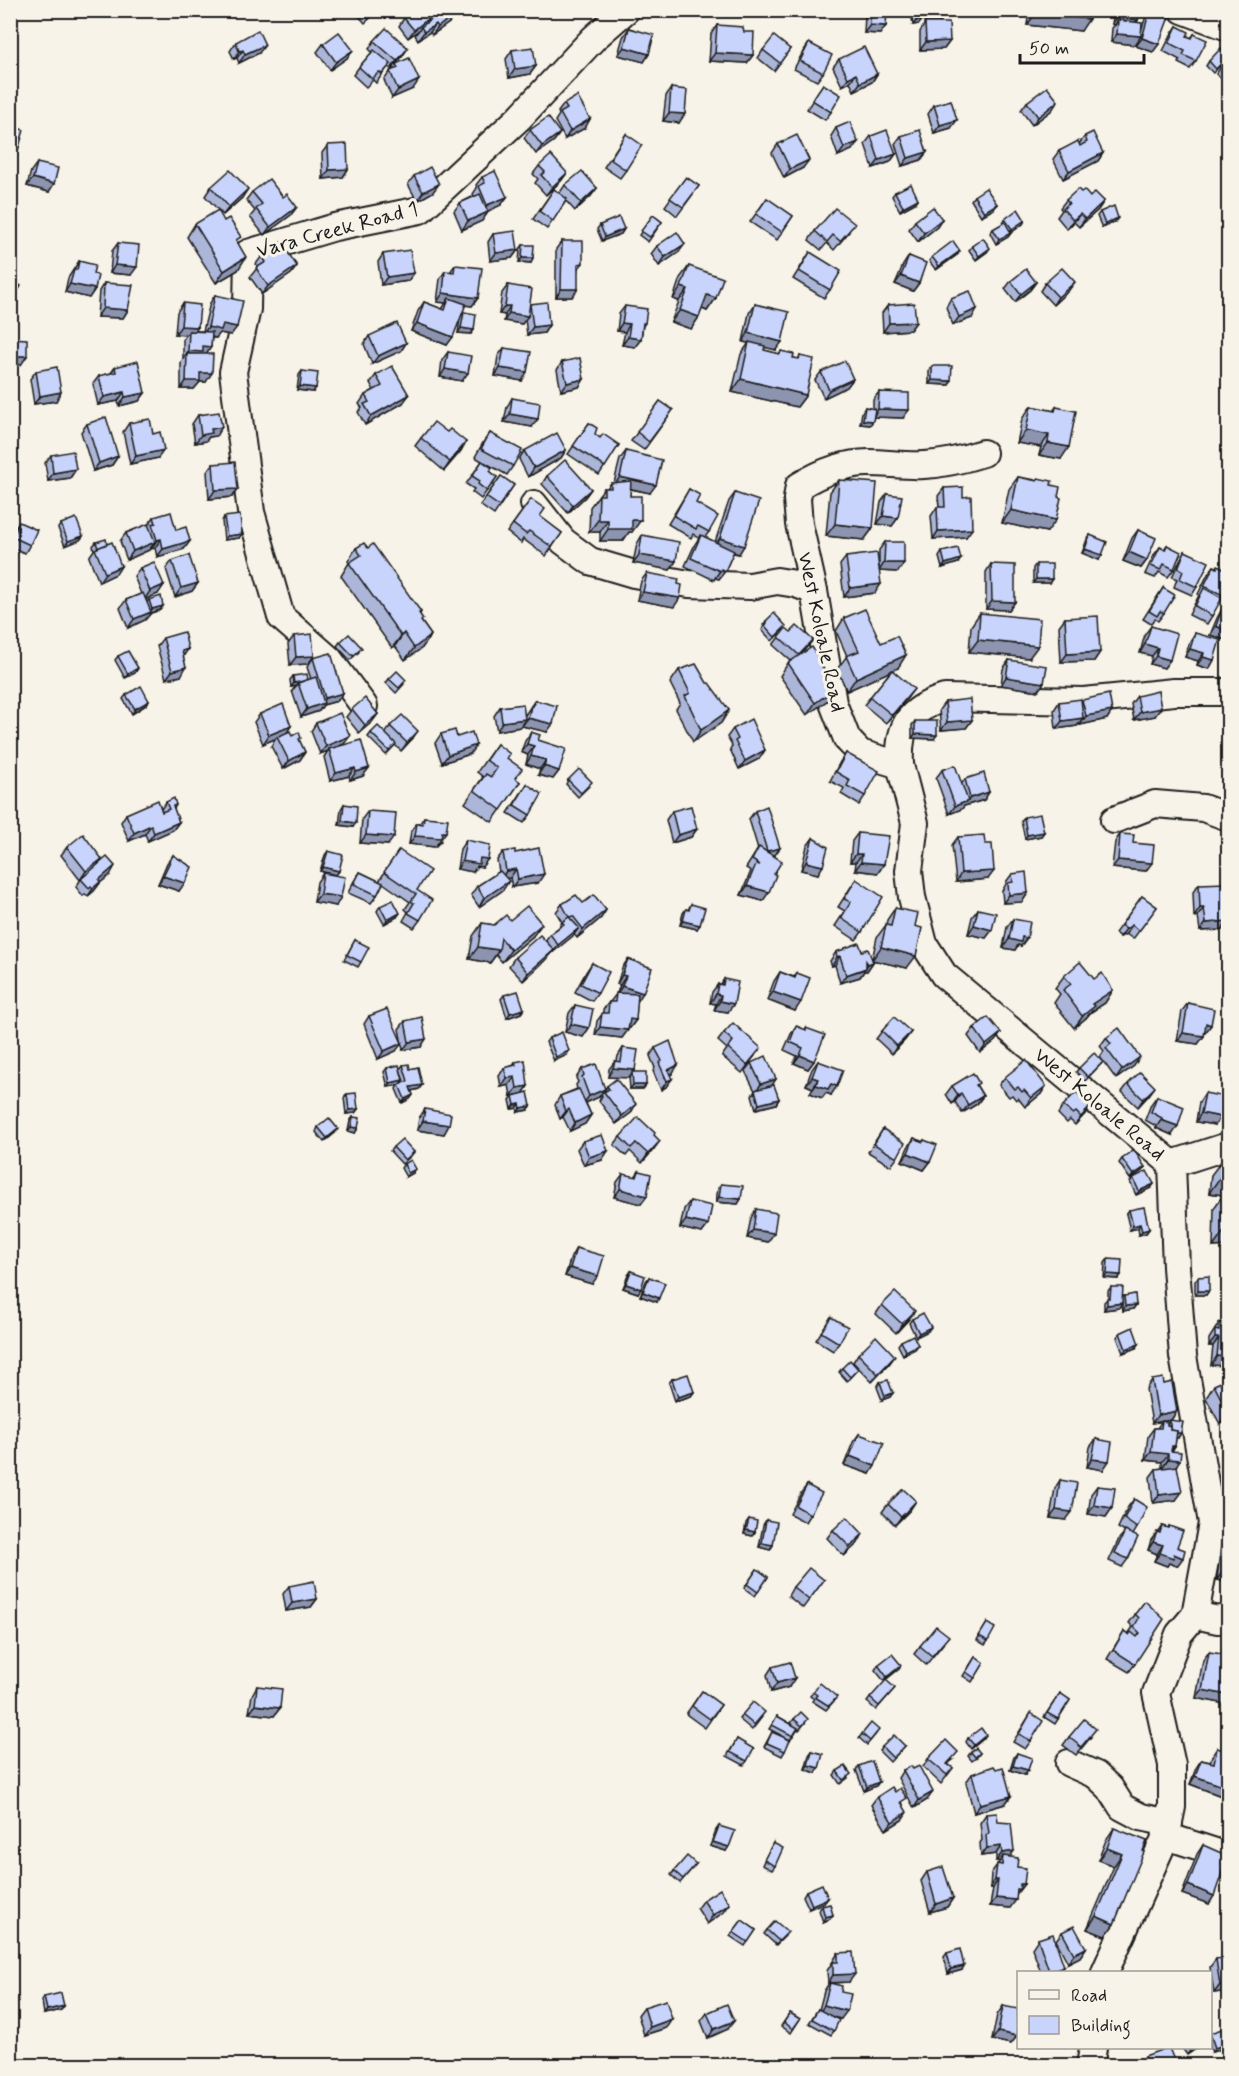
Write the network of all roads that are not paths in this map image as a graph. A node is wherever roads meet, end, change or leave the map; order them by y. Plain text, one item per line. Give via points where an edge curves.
1 (626, 10) edge
2 (1183, 10) edge
3 (1228, 27) edge
4 (983, 453) dead end
5 (534, 504) edge
6 (814, 591) junction
7 (1228, 692) edge
8 (364, 706) edge
9 (900, 765) junction
10 (1228, 817) edge
11 (1114, 820) dead end
12 (1228, 1146) edge
13 (1172, 1164) junction
14 (1195, 1615) junction
15 (1228, 1617) edge
16 (1069, 1764) dead end
17 (1167, 1830) junction
18 (1228, 1856) edge
19 (1105, 1971) edge
20 (1093, 2049) edge
21 (1090, 2066) edge

1 - 8 street, Vara Creek Road 1 via 420,210 335,226 248,253 247,309 233,372 251,512 281,617 329,659
2 - 3 street
4 - 6 street, West Koloale Road via 955,462 923,465 854,465 816,476 799,486 799,524
5 - 6 street via 563,541 590,561 689,584 750,586 777,581
6 - 9 street, West Koloale Road via 833,703 847,739 860,753
7 - 9 street via 1174,692 1084,701 945,698 926,704 908,721 899,743
9 - 13 street, West Koloale Road via 915,823 909,871 912,897 924,944 944,975
10 - 11 street via 1203,808 1155,804
12 - 13 street
13 - 14 street, West Koloale Road via 1184,1356 1212,1523
14 - 15 street via 1218,1620
14 - 17 street, West Koloale Road via 1179,1634 1156,1693 1172,1765 1172,1807
16 - 17 street via 1096,1775 1122,1807
17 - 18 street
17 - 19 street, West Koloale Road
20 - 21 street

